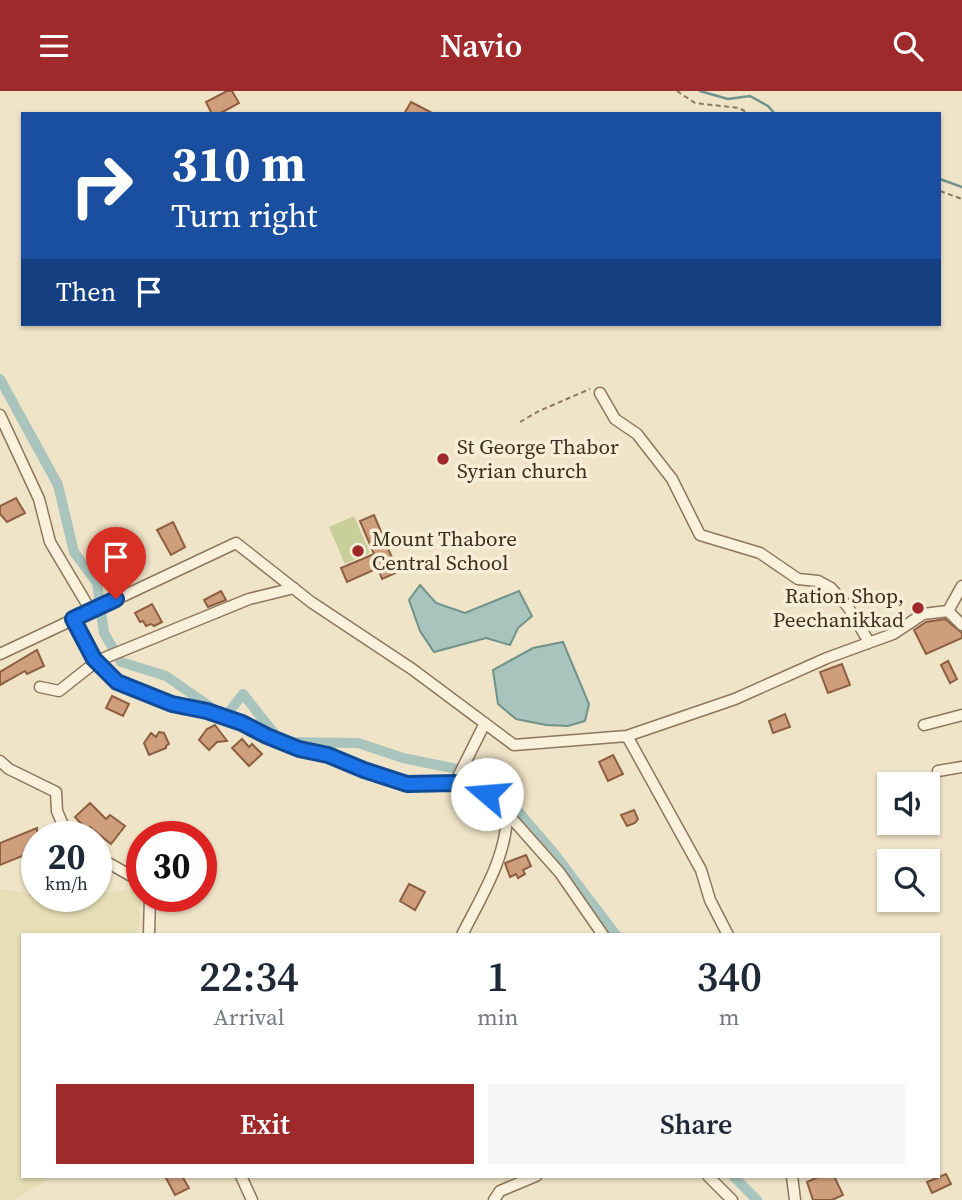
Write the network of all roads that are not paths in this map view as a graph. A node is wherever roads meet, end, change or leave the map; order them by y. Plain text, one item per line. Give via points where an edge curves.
1 (600, 393) road end
2 (0, 415) edge
3 (962, 586) edge
4 (294, 588) junction
5 (90, 611) junction
6 (948, 611) junction
7 (73, 619) junction
8 (962, 625) edge
9 (869, 642) junction
10 (0, 654) edge
11 (97, 661) junction
12 (40, 687) dead end
13 (962, 715) edge
14 (485, 723) junction
15 (924, 725) dead end
16 (627, 736) junction
17 (0, 761) edge
18 (962, 767) edge
19 (939, 771) dead end
20 (455, 783) junction
21 (506, 813) junction
22 (61, 821) edge
23 (150, 912) edge
24 (149, 933) edge
25 (463, 933) edge
26 (602, 933) edge
27 (726, 933) edge
28 (242, 1178) edge
29 (531, 1178) edge
30 (710, 1178) edge
31 (792, 1178) edge
32 (793, 1196) edge
33 (252, 1200) edge
34 (494, 1200) edge
35 (732, 1200) edge
36 (783, 1200) edge

1 - 9 street via 615,419 636,434 673,479 700,535 760,553 798,579 831,587
2 - 5 street via 39,499 50,542
3 - 6 street
4 - 5 street via 236,543
4 - 11 street via 249,600
4 - 14 street
5 - 7 street
6 - 8 street
6 - 9 street via 923,614 893,634
7 - 10 street
7 - 11 street
9 - 16 street via 735,699
11 - 12 street via 59,691
11 - 20 street via 117,682 172,704 242,723 299,749 407,784
13 - 15 street
14 - 16 street via 514,745
14 - 20 street
16 - 27 street via 701,870
17 - 22 street via 55,792
18 - 19 street
20 - 21 street via 487,794
21 - 25 street via 505,839 488,886
21 - 26 street via 560,873
23 - 24 street
28 - 33 street
29 - 34 street via 500,1191
30 - 35 street
31 - 32 street
32 - 36 street

